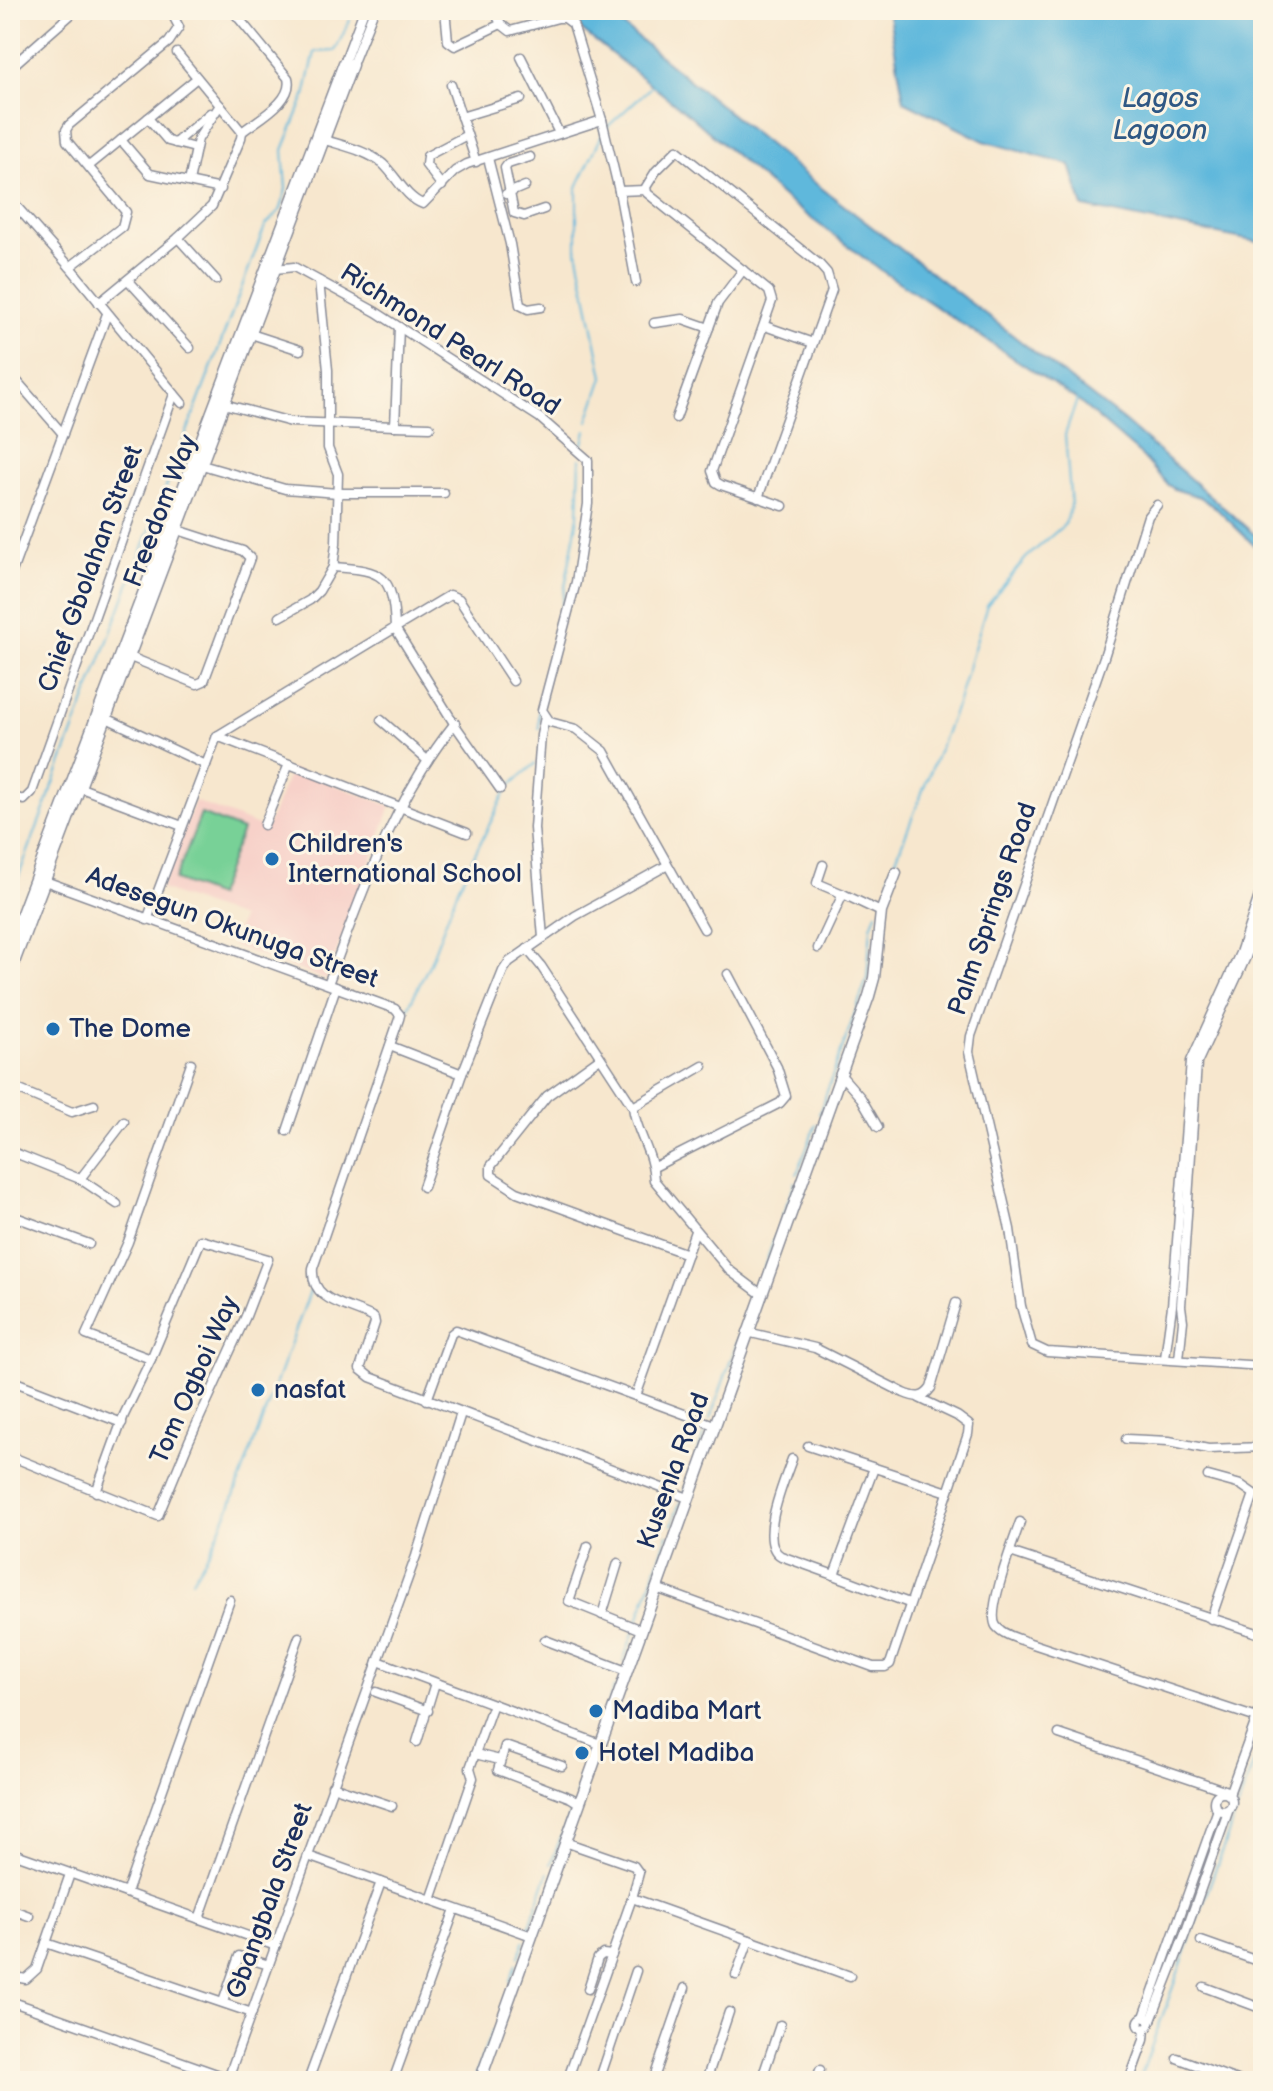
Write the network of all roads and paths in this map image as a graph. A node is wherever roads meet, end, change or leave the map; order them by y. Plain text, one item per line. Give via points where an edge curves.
1 (170, 10) edge
2 (232, 10) edge
3 (364, 10) edge
4 (374, 10) edge
5 (445, 10) edge
6 (494, 10) edge
7 (72, 11) edge
8 (501, 24) junction
9 (177, 53) dead end
10 (521, 57) dead end
11 (348, 64) junction
12 (10, 68) edge
13 (197, 78) junction
14 (451, 85) dead end
15 (521, 99) dead end
16 (220, 105) junction
17 (461, 117) junction
18 (148, 118) junction
19 (602, 120) junction
20 (242, 132) junction
21 (559, 133) junction
22 (467, 135) junction
23 (121, 140) junction
24 (325, 140) junction
25 (175, 143) junction
26 (195, 148) junction
27 (530, 157) dead end
28 (488, 158) junction
29 (476, 162) junction
30 (89, 166) junction
31 (189, 182) junction
32 (442, 186) junction
33 (525, 186) dead end
34 (221, 189) junction
35 (645, 190) junction
36 (619, 191) junction
37 (511, 192) junction
38 (498, 197) junction
39 (10, 199) edge
40 (544, 209) dead end
41 (19, 210) junction
42 (10, 218) edge
43 (178, 238) junction
44 (70, 267) junction
45 (275, 269) junction
46 (743, 270) junction
47 (128, 280) junction
48 (216, 280) dead end
49 (319, 281) junction
50 (636, 282) dead end
51 (99, 303) junction
52 (541, 307) dead end
53 (107, 314) junction
54 (654, 323) dead end
55 (765, 326) junction
56 (399, 327) junction
57 (709, 328) junction
58 (251, 334) junction
59 (813, 343) junction
60 (190, 348) dead end
61 (300, 350) dead end
62 (10, 373) edge
63 (174, 394) junction
64 (182, 403) dead end
65 (220, 403) junction
66 (676, 418) dead end
67 (327, 423) junction
68 (395, 426) junction
69 (430, 427) dead end
70 (63, 434) junction
71 (202, 465) junction
72 (338, 493) junction
73 (444, 493) dead end
74 (758, 498) junction
75 (1157, 505) dead end
76 (783, 506) dead end
77 (178, 530) junction
78 (333, 567) junction
79 (10, 577) edge
80 (280, 617) dead end
81 (395, 628) junction
82 (125, 655) junction
83 (513, 681) dead end
84 (103, 717) junction
85 (545, 717) junction
86 (381, 720) dead end
87 (455, 723) junction
88 (217, 736) junction
89 (427, 760) junction
90 (289, 764) junction
91 (206, 765) junction
92 (81, 788) junction
93 (500, 789) dead end
94 (10, 796) edge
95 (400, 805) junction
96 (264, 825) dead end
97 (182, 826) junction
98 (467, 833) dead end
99 (823, 865) dead end
100 (666, 866) junction
101 (896, 873) dead end
102 (45, 881) junction
103 (1263, 884) edge
104 (843, 894) junction
105 (1263, 908) edge
106 (878, 910) junction
107 (147, 920) junction
108 (17, 928) edge
109 (704, 929) dead end
110 (543, 938) junction
111 (10, 945) edge
112 (818, 948) dead end
113 (527, 949) junction
114 (10, 973) edge
115 (728, 974) dead end
116 (332, 986) junction
117 (390, 1046) junction
118 (600, 1058) junction
119 (191, 1063) dead end
120 (703, 1066) dead end
121 (462, 1074) junction
122 (840, 1074) junction
123 (10, 1086) edge
124 (94, 1105) dead end
125 (633, 1107) junction
126 (124, 1122) dead end
127 (878, 1127) dead end
128 (287, 1131) dead end
129 (10, 1151) edge
130 (654, 1167) junction
131 (80, 1179) junction
132 (423, 1187) dead end
133 (117, 1204) dead end
134 (10, 1215) edge
135 (695, 1231) junction
136 (89, 1244) dead end
137 (687, 1254) junction
138 (761, 1294) junction
139 (956, 1303) dead end
140 (1168, 1330) junction
141 (1182, 1331) junction
142 (747, 1332) junction
143 (1165, 1358) junction
144 (151, 1359) junction
145 (1179, 1359) junction
146 (1263, 1366) edge
147 (10, 1380) edge
148 (636, 1396) junction
149 (919, 1398) junction
150 (427, 1400) junction
151 (461, 1413) junction
152 (122, 1423) junction
153 (714, 1425) junction
154 (1126, 1439) dead end
155 (808, 1446) dead end
156 (1263, 1447) edge
157 (10, 1456) edge
158 (792, 1459) dead end
159 (874, 1468) junction
160 (1208, 1476) dead end
161 (96, 1492) junction
162 (948, 1492) junction
163 (688, 1498) junction
164 (1020, 1522) dead end
165 (588, 1546) dead end
166 (1010, 1552) junction
167 (618, 1563) dead end
168 (834, 1575) junction
169 (656, 1588) junction
170 (230, 1600) dead end
171 (909, 1603) junction
172 (602, 1615) junction
173 (1211, 1619) junction
174 (641, 1630) junction
175 (1263, 1635) edge
176 (299, 1637) dead end
177 (545, 1640) dead end
178 (378, 1661) junction
179 (626, 1671) junction
180 (435, 1683) junction
181 (376, 1692) dead end
182 (1263, 1701) edge
183 (493, 1704) junction
184 (428, 1711) junction
185 (1257, 1718) junction
186 (1059, 1734) dead end
187 (417, 1742) dead end
188 (600, 1744) junction
189 (475, 1754) junction
190 (500, 1760) junction
191 (562, 1766) dead end
192 (332, 1786) junction
193 (1229, 1794) junction
194 (579, 1803) junction
195 (392, 1806) dead end
196 (1218, 1809) junction
197 (1229, 1809) junction
198 (565, 1842) junction
199 (10, 1852) edge
200 (308, 1856) junction
201 (70, 1874) junction
202 (381, 1882) junction
203 (126, 1893) junction
204 (632, 1898) junction
205 (431, 1900) junction
206 (10, 1909) edge
207 (455, 1909) junction
208 (29, 1916) dead end
209 (199, 1919) junction
210 (532, 1936) junction
211 (749, 1940) junction
212 (1201, 1941) dead end
213 (46, 1943) junction
214 (276, 1946) junction
215 (612, 1955) junction
216 (1263, 1963) edge
217 (269, 1965) junction
218 (636, 1971) dead end
219 (736, 1975) dead end
220 (10, 1976) edge
221 (850, 1976) dead end
222 (1204, 1987) dead end
223 (685, 1988) dead end
224 (588, 1989) dead end
225 (10, 2001) edge
226 (223, 2002) junction
227 (1263, 2009) edge
228 (729, 2012) dead end
229 (252, 2013) junction
230 (1146, 2023) junction
231 (780, 2025) dead end
232 (1177, 2058) dead end
233 (820, 2070) dead end
234 (568, 2078) edge
235 (228, 2080) edge
236 (308, 2081) edge
237 (393, 2081) edge
238 (480, 2081) edge
239 (586, 2081) edge
240 (599, 2081) edge
241 (653, 2081) edge
242 (706, 2081) edge
243 (761, 2081) edge
244 (816, 2081) edge
245 (1129, 2081) edge
246 (1239, 2081) edge

1 - 30 street via 179,27 169,42 66,130 67,141
2 - 20 street via 290,84 284,98
3 - 11 street
4 - 11 street
5 - 8 street via 448,41 455,46
6 - 8 street
7 - 12 street
8 - 19 street via 515,31 558,18 573,24
9 - 13 street
10 - 21 street
11 - 24 main road, Freedom Way
11 - 65 main road, Freedom Way
13 - 16 street
13 - 18 street
14 - 17 street
15 - 17 street
16 - 20 street
16 - 25 street
16 - 26 street
17 - 22 street
18 - 23 street
18 - 25 street
19 - 21 street
19 - 36 street
20 - 34 street
21 - 28 street
22 - 29 street
22 - 32 street via 427,156 426,165
23 - 30 street
23 - 31 street via 150,174
24 - 32 street via 379,161 420,203
24 - 45 main road, Freedom Way
25 - 26 street
26 - 31 street
27 - 37 street via 506,166
28 - 29 street
28 - 38 street
29 - 32 street via 461,167
30 - 44 street via 123,205 126,219
31 - 34 street
33 - 37 street
34 - 43 street via 212,206
35 - 36 street
35 - 46 street
35 - 59 street via 673,151 679,151 819,264 832,290
36 - 50 street
37 - 38 street
37 - 40 street via 518,216
38 - 52 street via 520,305
39 - 41 street
41 - 42 street
41 - 44 street
43 - 47 street
43 - 48 street
44 - 51 street
45 - 49 street, Richmond Pearl Road via 294,267
45 - 58 main road, Freedom Way
46 - 55 street via 772,295
46 - 57 street via 722,297
47 - 51 street
47 - 60 street
49 - 56 street, Richmond Pearl Road
49 - 67 street
51 - 53 street
53 - 63 street
53 - 70 street
54 - 57 street via 683,319
55 - 59 street
55 - 74 street via 712,471 721,485
56 - 68 street
56 - 85 street, Richmond Pearl Road via 540,418 588,460 576,582 542,710
57 - 66 street
58 - 61 street
58 - 65 main road, Freedom Way
59 - 74 street
62 - 70 street
63 - 64 street
63 - 94 street, Chief Gbolahan Street via 32,792 24,800
65 - 67 street via 291,422
65 - 71 main road, Freedom Way
65 - 82 main road, Freedom Way
67 - 68 street
67 - 72 street
68 - 69 street
70 - 79 street
71 - 72 street via 285,489
71 - 77 main road, Freedom Way
72 - 73 street
72 - 78 street
74 - 76 street
75 - 143 street, Palm Springs Road via 1148,516 969,1052 1032,1345 1047,1352
77 - 82 main road, Freedom Way
77 - 82 street via 250,558 204,681 197,684
78 - 80 street via 310,600
78 - 81 street via 377,573 394,599
81 - 83 street via 450,595 459,599
81 - 87 street
81 - 88 street
82 - 84 main road, Freedom Way
84 - 91 street
84 - 92 main road, Freedom Way
84 - 108 main road, Freedom Way
85 - 100 street via 576,729 604,751
85 - 110 street, Richmond Pearl Road via 534,828
86 - 89 street
87 - 89 street
87 - 93 street
88 - 90 street
88 - 91 street
89 - 95 street
90 - 95 street
90 - 96 street
91 - 97 street
92 - 97 street
92 - 102 main road, Freedom Way
95 - 98 street
95 - 116 street
97 - 107 street
99 - 104 street via 817,883
100 - 109 street
100 - 110 street
101 - 106 main road, Kusenla Road
102 - 107 street, Adesegun Okunuga Street
102 - 108 main road, Freedom Way
103 - 140 street via 1240,953 1191,1061
104 - 106 street
104 - 112 street
105 - 141 street via 1197,1063
106 - 122 main road, Kusenla Road via 874,978
107 - 116 street, Adesegun Okunuga Street
108 - 111 main road, Freedom Way
108 - 114 main road, Freedom Way
110 - 113 street
113 - 118 street
113 - 121 street via 503,971
115 - 130 street via 777,1067 786,1096
116 - 117 street, Adesegun Okunuga Street via 395,1009 400,1015
116 - 128 street
117 - 121 street
117 - 150 street, Adesegun Okunuga Street via 312,1280 320,1294 374,1318 359,1364 364,1374
118 - 125 street
118 - 137 street via 547,1096 491,1166 491,1175 517,1192
119 - 144 street via 128,1242 86,1335
120 - 125 street
121 - 132 street
122 - 127 street
122 - 138 main road, Kusenla Road
123 - 124 street via 72,1112
125 - 130 street
126 - 131 street
129 - 131 street
130 - 135 street via 654,1180
131 - 133 street
134 - 136 street
135 - 137 street
135 - 138 street via 729,1270
137 - 148 street
138 - 142 main road, Kusenla Road
139 - 149 street via 931,1388
140 - 141 street
140 - 143 street
141 - 145 street
142 - 149 street via 815,1348
142 - 153 main road, Kusenla Road
143 - 145 street, Palm Springs Road
144 - 152 street
144 - 161 street, Tom Ogboi Way via 201,1240 268,1259 158,1516
145 - 146 street, Palm Springs Road
147 - 152 street
148 - 150 street via 456,1330
148 - 153 street
149 - 162 street via 969,1425
150 - 151 street
151 - 163 street
151 - 178 street, Gbangbala Street
152 - 161 street
153 - 163 main road, Kusenla Road
154 - 156 street via 1208,1449
155 - 159 street
157 - 161 street
158 - 168 street via 775,1510 771,1544 781,1556
159 - 162 street
159 - 168 street
160 - 173 street via 1254,1494
162 - 171 street
163 - 169 main road, Kusenla Road
164 - 166 street
165 - 172 street via 569,1601
166 - 173 street
166 - 185 street via 994,1610 994,1621 1003,1632
167 - 172 street
168 - 171 street
169 - 171 street via 880,1668 890,1664
169 - 174 main road, Kusenla Road
170 - 203 street
172 - 174 street
173 - 175 street
174 - 179 main road, Kusenla Road
176 - 209 street
177 - 179 street
178 - 180 street
178 - 192 street, Gbangbala Street
179 - 188 main road, Kusenla Road
180 - 183 street
180 - 184 street
181 - 184 street
182 - 185 street
183 - 188 street
183 - 189 street
184 - 187 street
185 - 193 street
186 - 193 street
188 - 194 main road, Kusenla Road
189 - 190 street
189 - 205 street via 473,1778
190 - 191 street via 505,1746
190 - 194 street via 498,1770
192 - 195 street
192 - 200 street, Gbangbala Street
193 - 196 street via 1216,1797
193 - 197 street
194 - 198 main road, Kusenla Road
196 - 197 street
196 - 230 street
197 - 230 street via 1180,1947
198 - 204 street via 637,1869
198 - 210 main road, Kusenla Road
199 - 201 street
200 - 202 street
200 - 214 street, Gbangbala Street
201 - 203 street
201 - 213 street
202 - 205 street
202 - 236 street
203 - 209 street
204 - 211 street
204 - 215 street
205 - 207 street
206 - 208 street
207 - 210 street
207 - 237 street
209 - 214 street
210 - 238 main road, Kusenla Road
211 - 219 street
211 - 221 street
212 - 216 street
213 - 220 street via 33,1974 26,1979
213 - 226 street
214 - 217 street, Gbangbala Street
215 - 224 street via 598,1958
215 - 234 street
217 - 226 street via 239,1956
217 - 229 street, Gbangbala Street
218 - 240 street
222 - 227 street
223 - 241 street
225 - 235 street
226 - 229 street
228 - 242 street
229 - 235 street, Gbangbala Street
230 - 245 street
231 - 243 street
232 - 246 street
233 - 244 street
234 - 239 street

